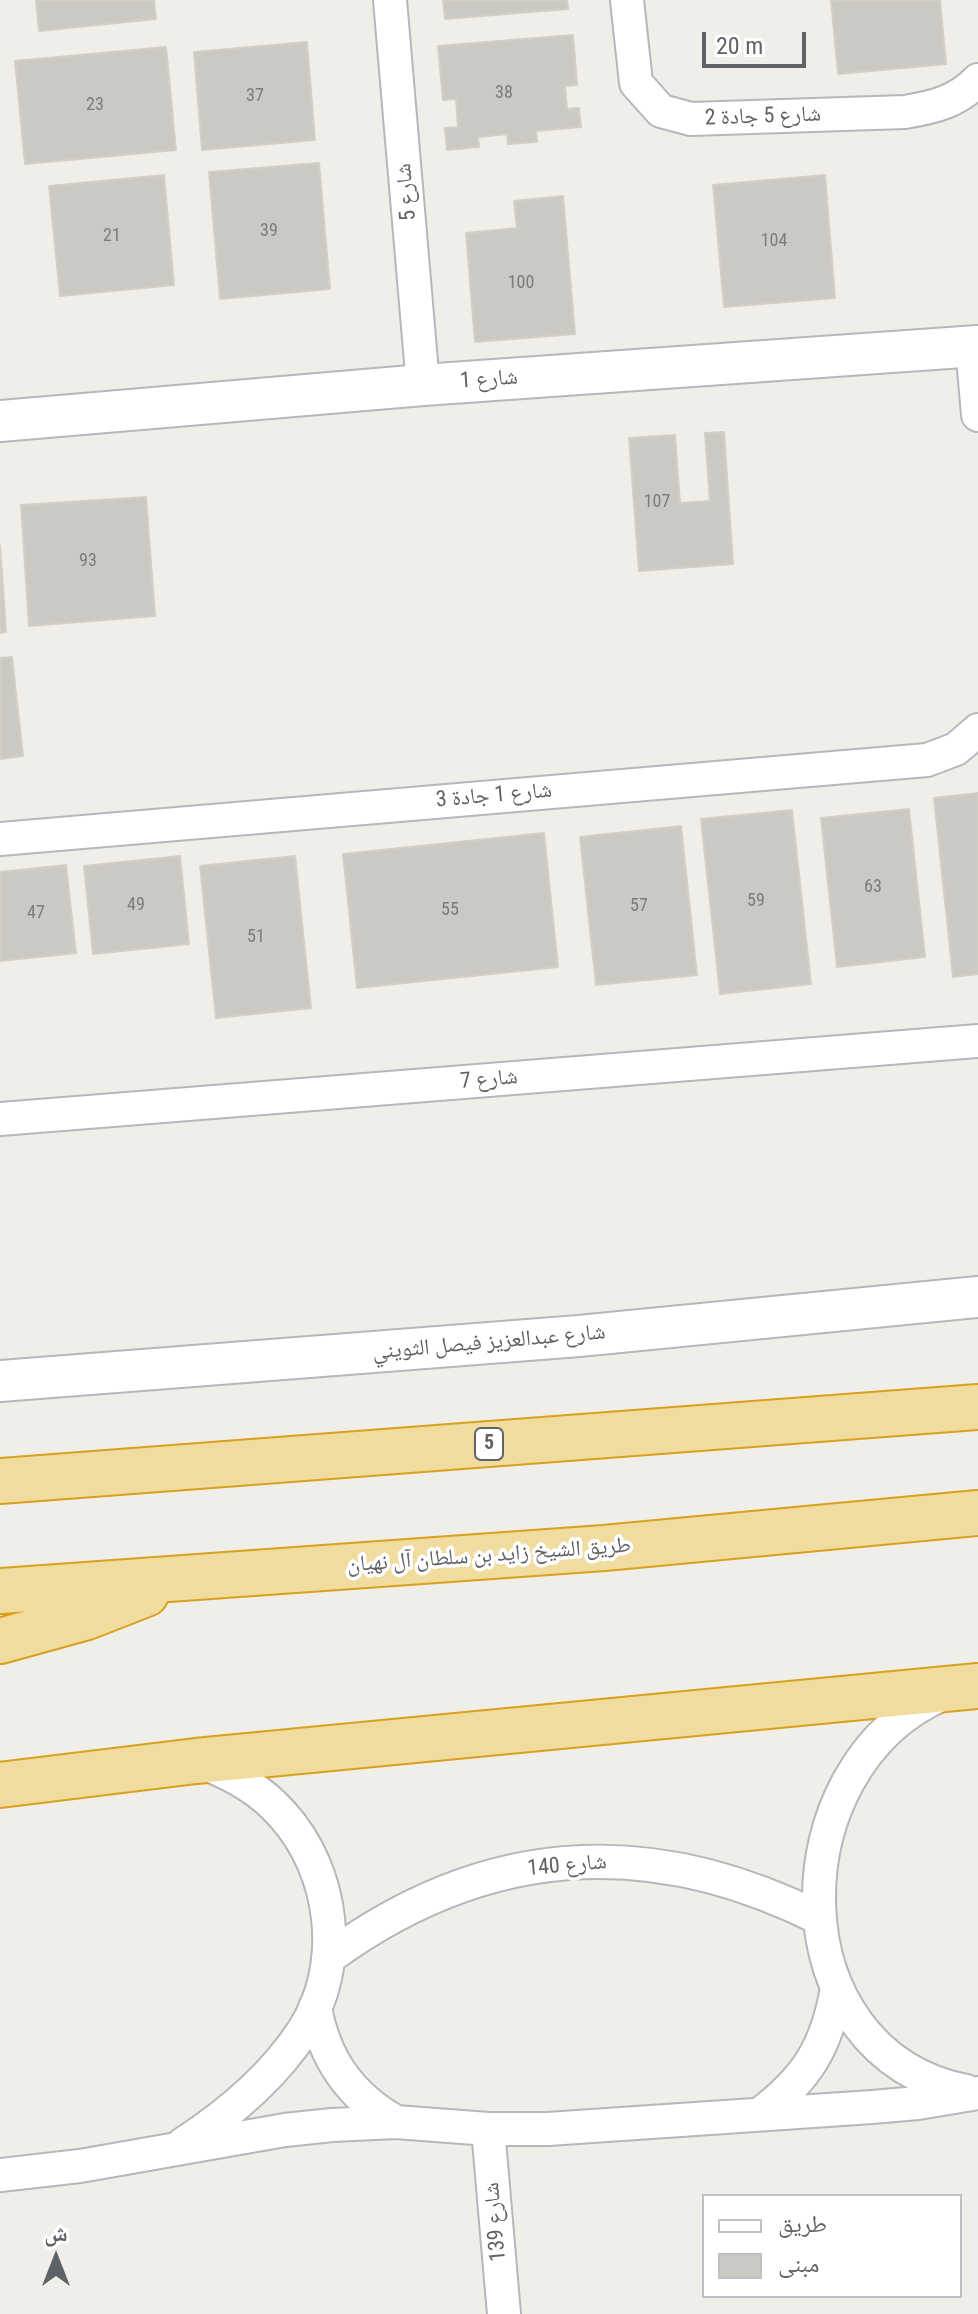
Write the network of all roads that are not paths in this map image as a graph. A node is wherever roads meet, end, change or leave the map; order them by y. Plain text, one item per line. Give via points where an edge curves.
1 (390, 0) edge
2 (627, 0) edge
3 (978, 80) edge
4 (975, 346) edge
5 (423, 385) junction
6 (978, 415) edge
7 (0, 421) edge
8 (978, 730) edge
9 (0, 839) edge
10 (978, 1041) edge
11 (0, 1119) edge
12 (978, 1297) edge
13 (0, 1381) edge
14 (978, 1407) edge
15 (0, 1481) edge
16 (978, 1513) edge
17 (184, 1577) junction
18 (0, 1591) edge
19 (0, 1641) edge
20 (968, 1687) edge
21 (196, 1761) junction
22 (0, 1785) edge
23 (819, 1918) junction
24 (328, 1958) junction
25 (837, 1988) junction
26 (315, 2007) junction
27 (978, 2093) edge
28 (760, 2114) junction
29 (396, 2122) junction
30 (488, 2129) junction
31 (170, 2152) junction
32 (0, 2175) edge
33 (504, 2314) edge

1 - 5 street, شارع 5
2 - 3 street, شارع 5 جادة 2 via 636,83 661,111 691,119 905,112 940,107
4 - 5 street, شارع 1
4 - 6 street
5 - 7 street, شارع 1
8 - 9 street, شارع 1 جادة 3 via 956,749 927,760
10 - 11 street, شارع 7
12 - 13 street, شارع عبدالعزيز فيصل الثويني via 579,1336
14 - 15 highway, 5
16 - 17 highway, طريق الشيخ زايد بن سلطان آل نهيان via 604,1548
17 - 18 highway, طريق الشيخ زايد بن سلطان آل نهيان
17 - 19 highway via 87,1617
20 - 21 highway
20 - 23 street via 932,1699 887,1730 853,1773 824,1847
21 - 22 highway
21 - 24 street via 232,1775 264,1797 298,1835 321,1881
23 - 24 street, شارع 140 via 697,1872 611,1861 567,1863 482,1878 441,1892 363,1932
23 - 25 street
24 - 26 street
25 - 27 street via 863,2031 882,2050 926,2079
25 - 28 street via 814,2060 799,2081
26 - 29 street via 325,2048 347,2084
26 - 31 street via 304,2030 263,2080
27 - 28 street via 918,2103
28 - 30 street
29 - 30 street
29 - 31 street via 285,2130
30 - 33 street, شارع 139
31 - 32 street

